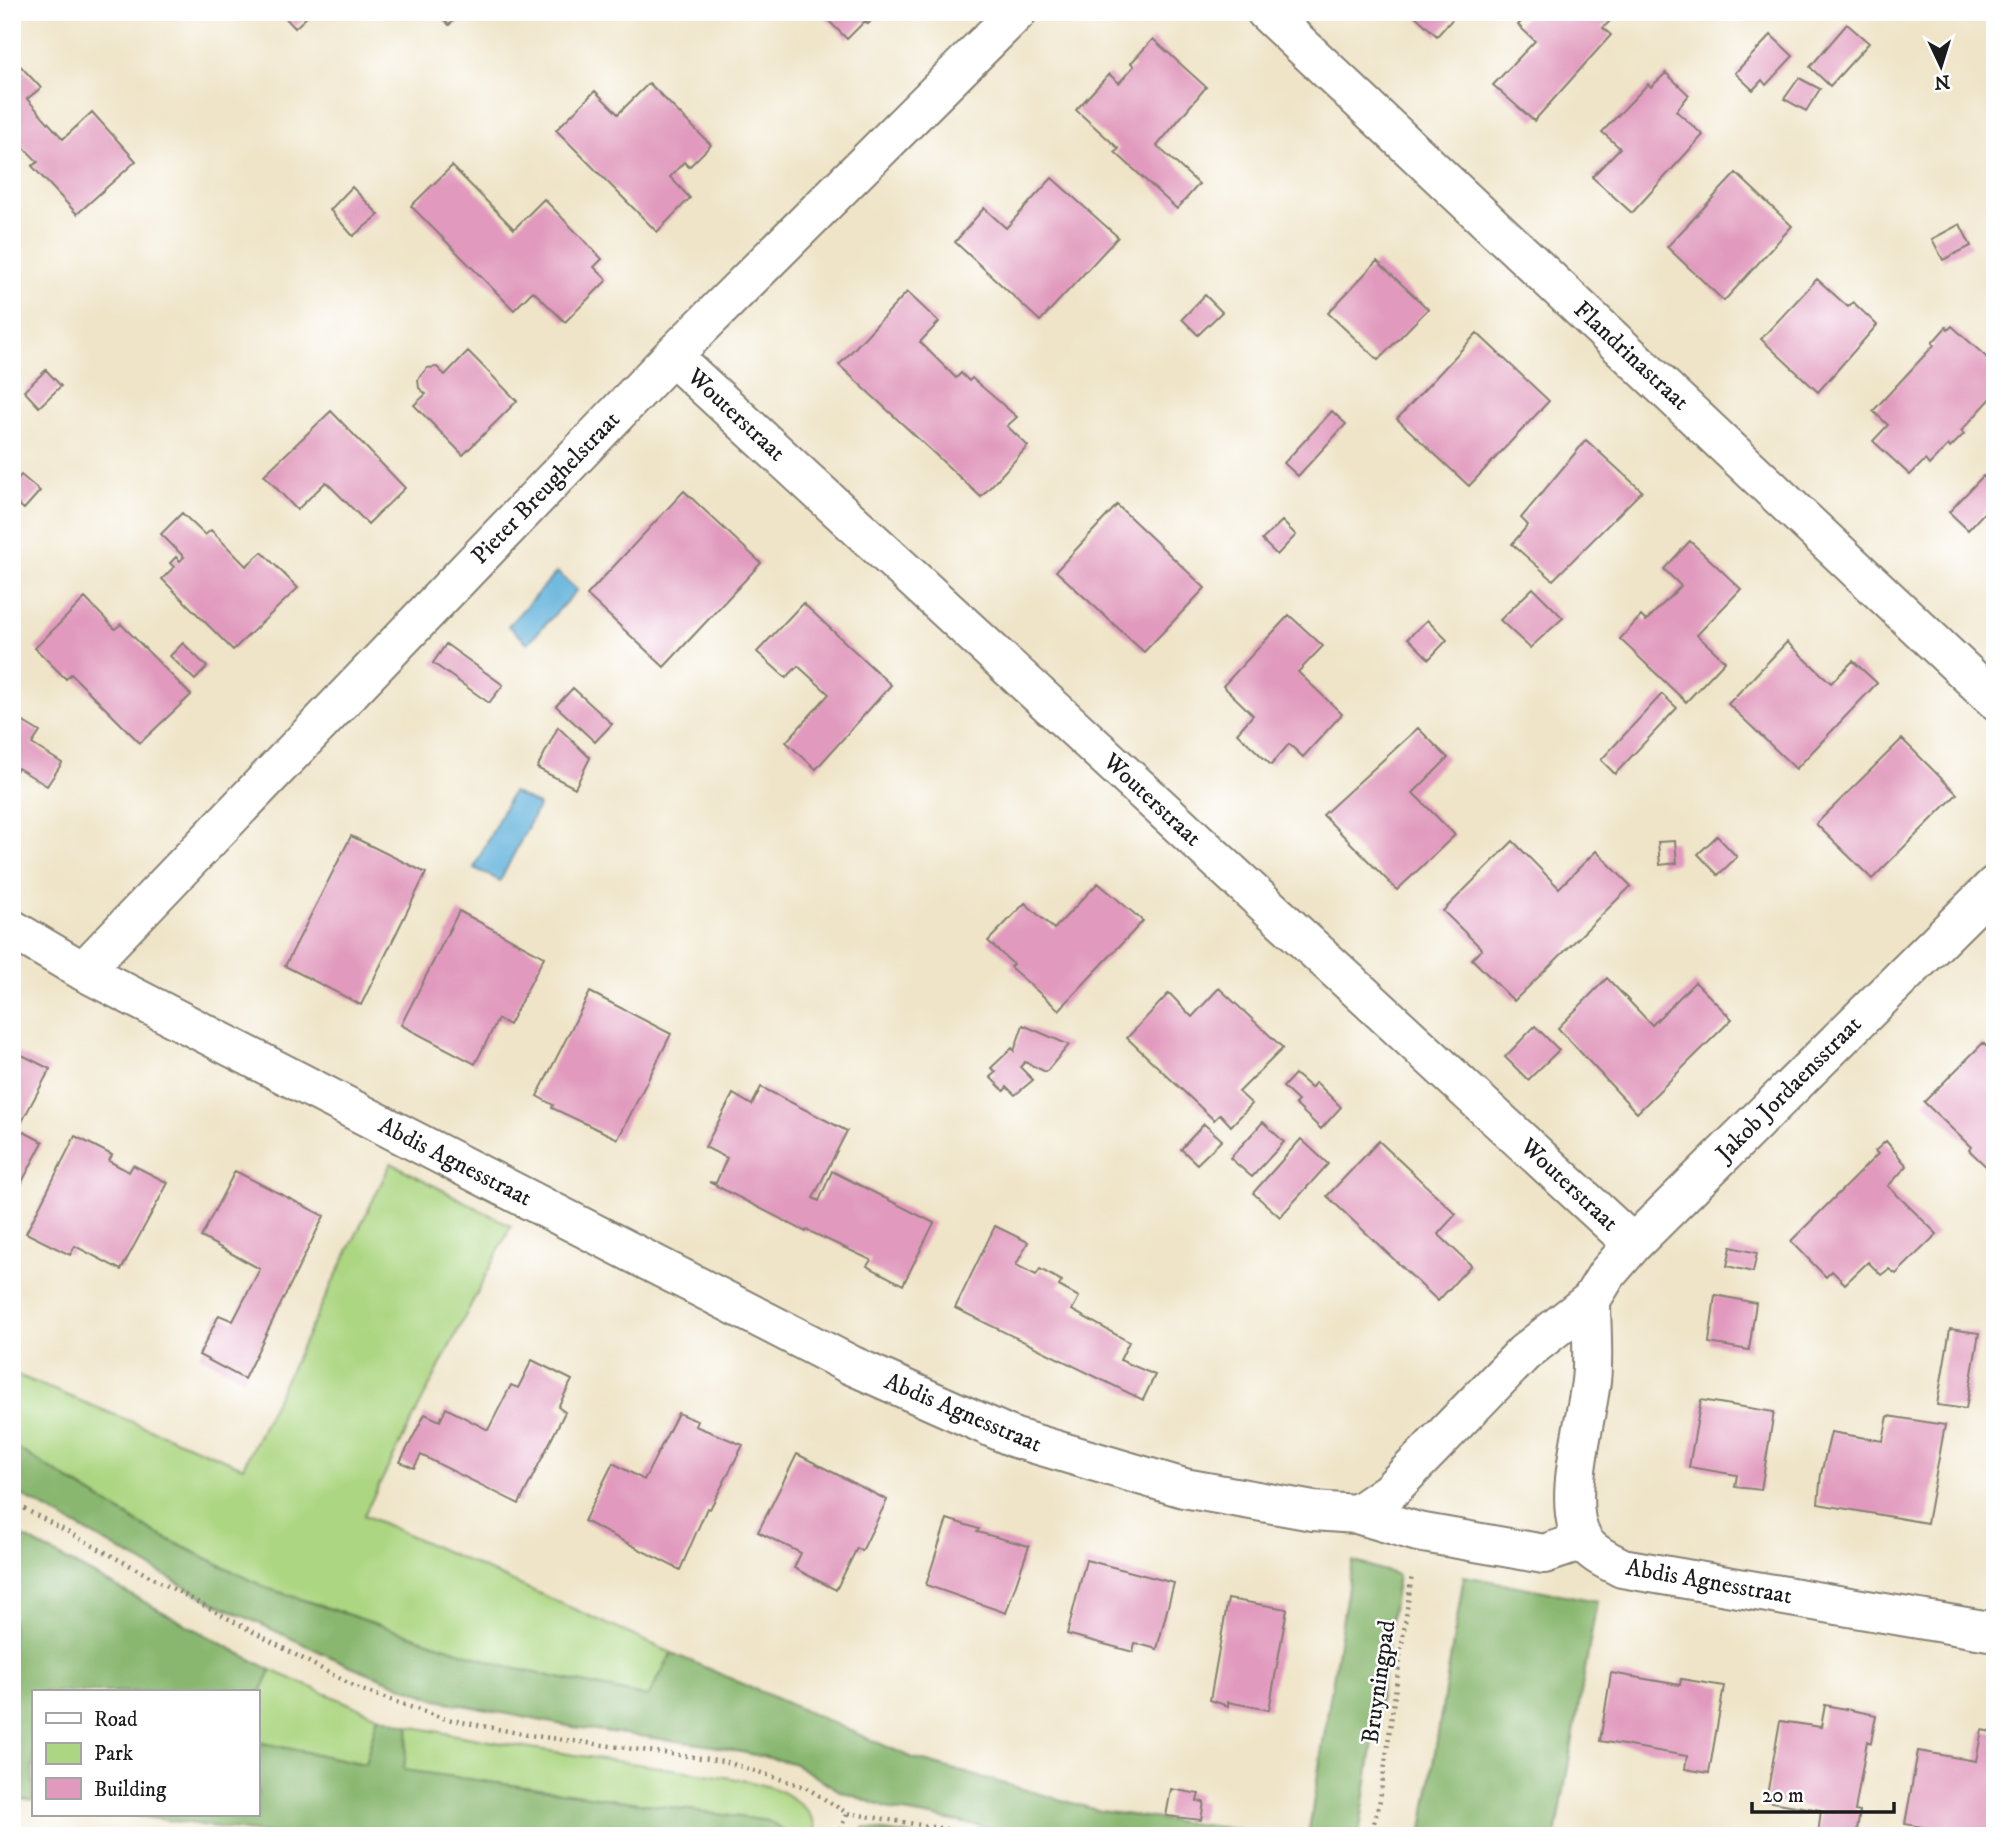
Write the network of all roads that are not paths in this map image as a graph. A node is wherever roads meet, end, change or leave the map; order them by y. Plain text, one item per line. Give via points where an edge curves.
1 (1017, 12) edge
2 (1266, 12) edge
3 (672, 356) junction
4 (1995, 700) edge
5 (1995, 885) edge
6 (12, 929) edge
7 (83, 971) junction
8 (1633, 1244) junction
9 (1591, 1300) junction
10 (1357, 1514) junction
11 (1583, 1541) junction
12 (1995, 1632) edge

1 - 3 street, Pieter Breughelstraat
2 - 4 street, Flandrinastraat
3 - 7 street, Pieter Breughelstraat
3 - 8 street, Wouterstraat
5 - 8 street, Jakob Jordaensstraat
6 - 7 street, Abdis Agnesstraat
7 - 10 street, Abdis Agnesstraat via 851,1365 1015,1438 1184,1488 1313,1511
8 - 9 street, Jakob Jordaensstraat
9 - 10 street, Jakob Jordaensstraat via 1524,1353 1389,1492
9 - 11 street via 1591,1379 1574,1497
10 - 11 street, Abdis Agnesstraat via 1418,1532 1545,1554
11 - 12 street, Abdis Agnesstraat via 1622,1568

